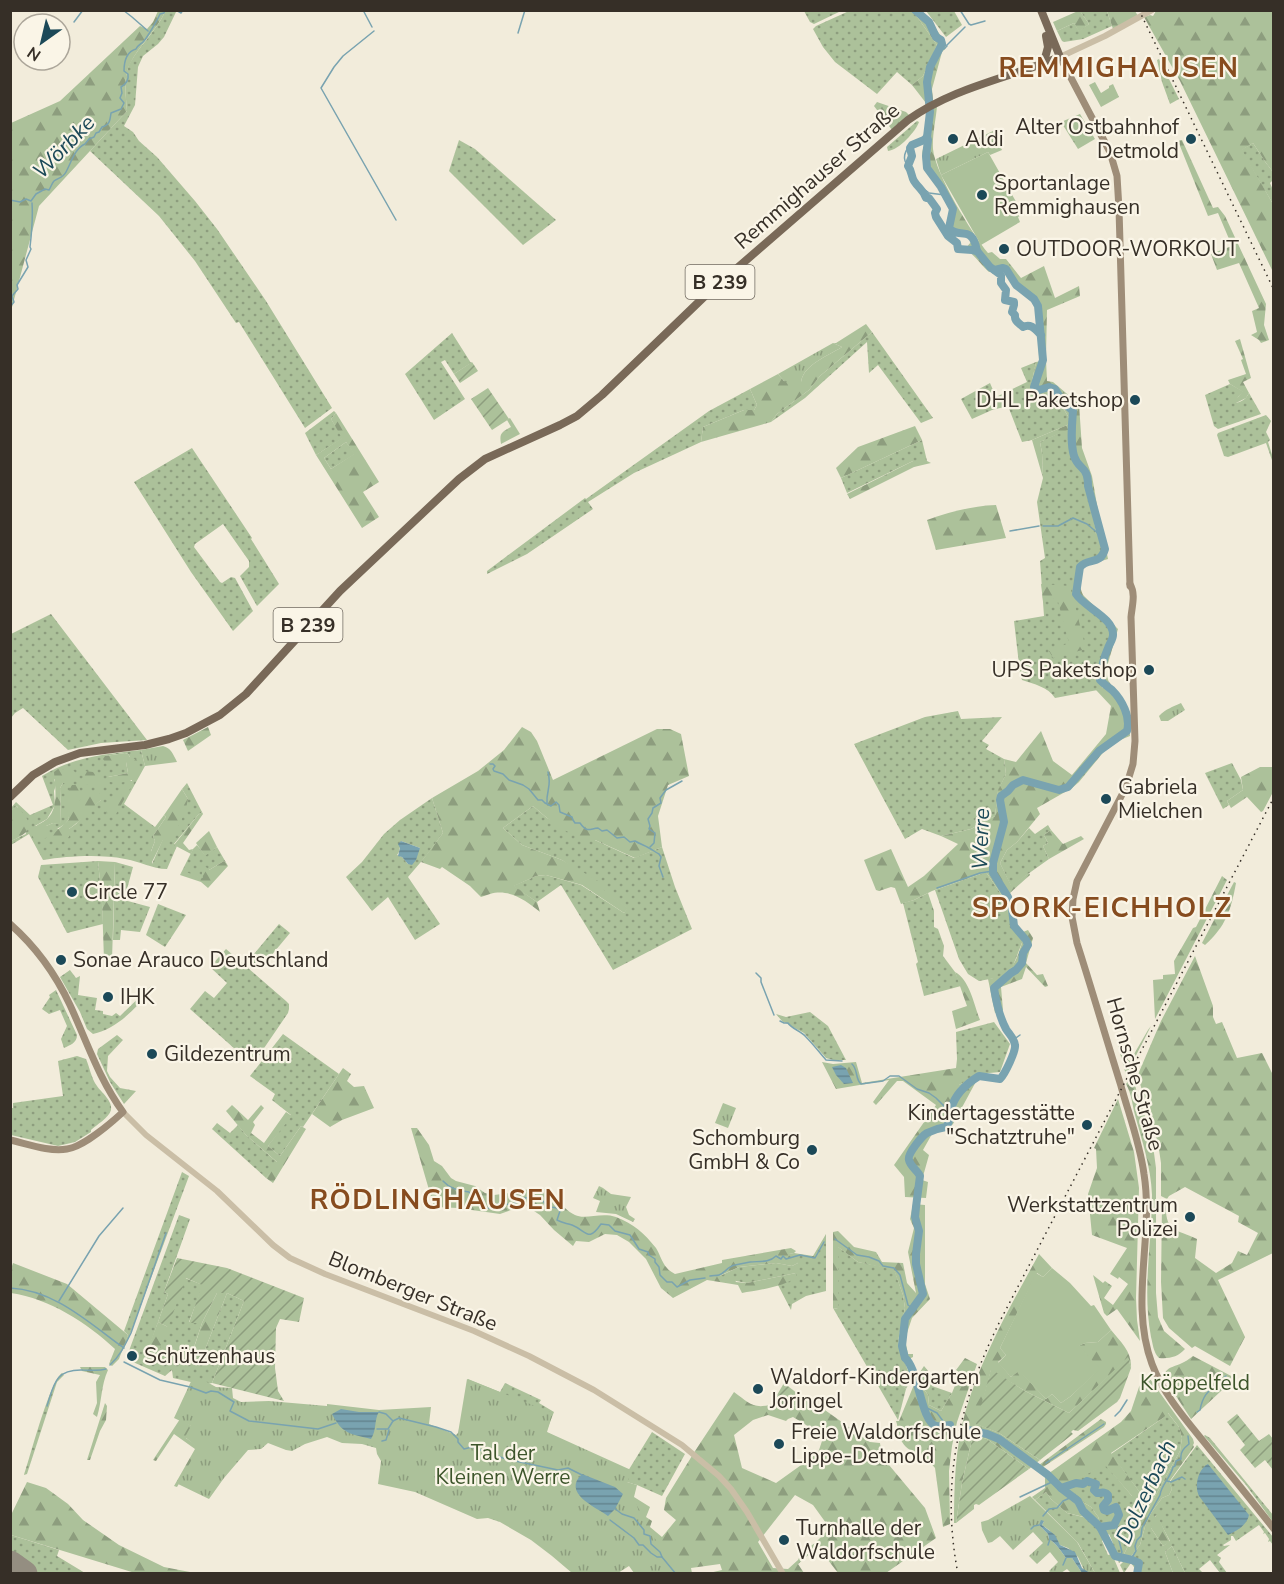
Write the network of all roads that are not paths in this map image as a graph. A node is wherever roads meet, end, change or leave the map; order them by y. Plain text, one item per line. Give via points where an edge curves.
1 (1152, 10) edge
2 (1042, 12) edge
3 (1057, 52) junction
4 (1045, 58) junction
5 (1038, 64) junction
6 (10, 797) edge
7 (10, 924) edge
8 (123, 1112) junction
9 (10, 1140) edge
10 (1274, 1528) edge
11 (783, 1574) edge

1 - 3 street via 1105,36
2 - 3 main road
2 - 4 main road via 1048,47
3 - 4 main road, Remmighauser Straße / B 239
3 - 5 main road, Remmighauser Straße / B 239
3 - 10 main road, Hornsche Straße via 1110,152 1118,184 1135,741 1126,787 1077,881 1073,925 1142,1165 1146,1196 1142,1305 1150,1359 1183,1417
4 - 5 main road, Remmighauser Straße / B 239
5 - 6 main road, Remmighauser Straße / B 239 via 963,90 902,125 706,295 577,416 485,459 459,479 340,591 227,710 169,739 80,753 55,762
7 - 8 main road via 57,981 98,1071
8 - 9 main road via 85,1142 68,1149
8 - 11 street, Blomberger Straße via 290,1258 529,1356 594,1390 682,1445 730,1489

